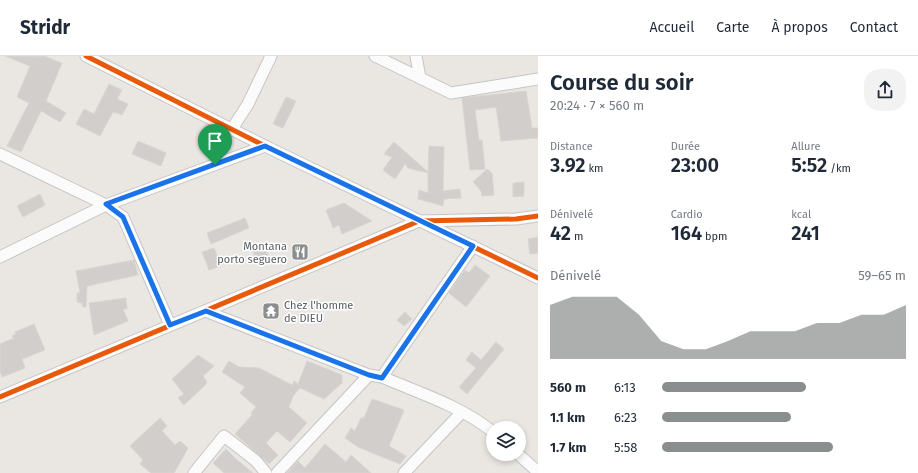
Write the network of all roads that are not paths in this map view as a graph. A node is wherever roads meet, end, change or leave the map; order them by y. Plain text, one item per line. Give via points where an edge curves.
1 (86, 56) edge
2 (271, 56) edge
3 (375, 56) edge
4 (416, 56) edge
5 (420, 78) junction
6 (538, 79) edge
7 (232, 129) junction
8 (265, 146) junction
9 (0, 154) edge
10 (106, 204) junction
11 (538, 216) edge
12 (419, 221) junction
13 (473, 246) junction
14 (0, 256) edge
15 (538, 278) edge
16 (206, 311) junction
17 (170, 325) junction
18 (369, 375) junction
19 (382, 378) junction
20 (0, 397) edge
21 (462, 412) junction
22 (486, 426) edge
23 (526, 461) edge
24 (538, 472) edge
25 (194, 473) edge
26 (266, 473) edge
27 (276, 473) edge
28 (404, 473) edge

1 - 7 street
2 - 7 street via 248,104
3 - 5 street
4 - 5 street
5 - 6 street via 451,93
7 - 8 street
8 - 10 street
8 - 12 street
9 - 10 street
10 - 14 street
10 - 17 street via 123,217
11 - 12 street via 516,219
12 - 13 street
12 - 16 street
13 - 15 street
13 - 19 street
16 - 17 street
16 - 18 street
17 - 20 street
18 - 19 street
18 - 27 street
19 - 21 street
21 - 22 street
21 - 28 street
23 - 24 street
25 - 26 street via 224,436 256,461

